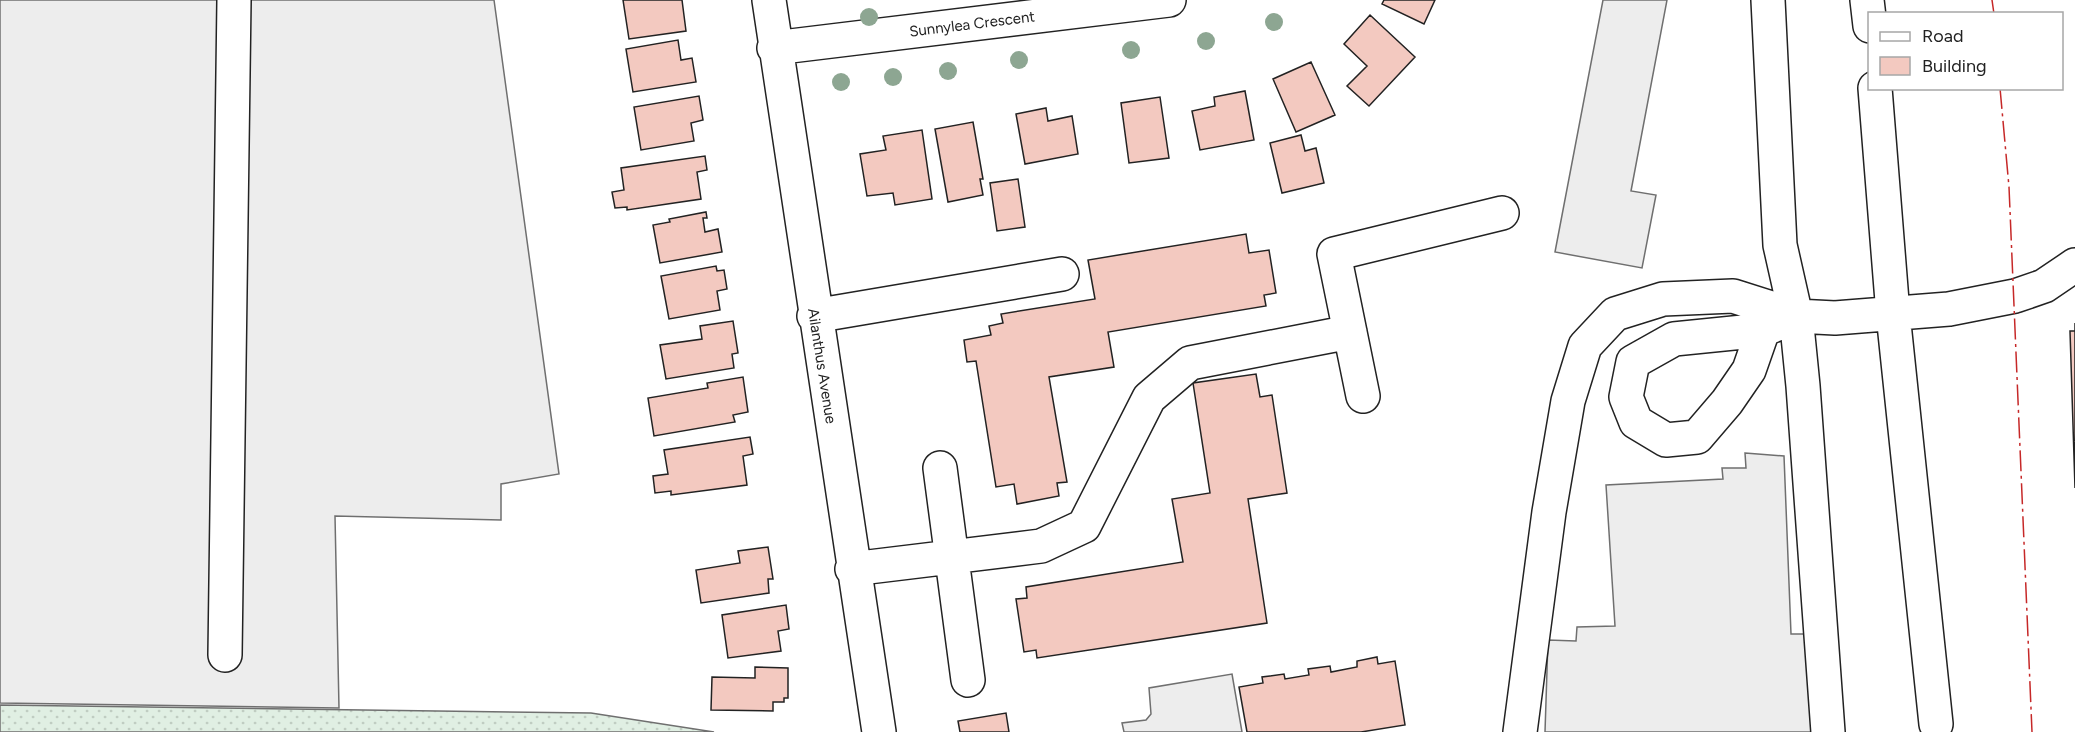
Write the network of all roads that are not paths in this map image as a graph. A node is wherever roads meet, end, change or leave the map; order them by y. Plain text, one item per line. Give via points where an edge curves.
1 (234, 0) edge
2 (768, 0) edge
3 (1169, 0) edge
4 (1767, 0) edge
5 (774, 48) junction
6 (1875, 90) edge
7 (1502, 213) dead end
8 (2075, 265) edge
9 (1062, 274) dead end
10 (1893, 314) junction
11 (814, 315) junction
12 (1796, 315) junction
13 (1763, 330) dead end
14 (1350, 332) junction
15 (1363, 396) dead end
16 (940, 468) dead end
17 (950, 557) junction
18 (852, 569) junction
19 (225, 655) dead end
20 (968, 680) dead end
21 (1936, 724) dead end
22 (879, 732) edge
23 (1520, 732) edge
24 (1828, 732) edge

1 - 19 street
2 - 5 street, Ailanthus Avenue
3 - 5 street, Sunnylea Crescent
4 - 12 street via 1780,245
5 - 11 street, Ailanthus Avenue
6 - 10 street
7 - 14 street via 1334,254
8 - 10 street via 2043,286 2015,296 1949,309
9 - 11 street
10 - 12 street via 1835,318
10 - 21 street
11 - 18 street, Ailanthus Avenue
12 - 13 street
12 - 23 street via 1733,296 1663,299 1615,314 1585,346 1568,401 1549,512
12 - 24 street
14 - 15 street
14 - 17 street via 1190,363 1149,398 1084,526 1041,546
16 - 17 street
17 - 18 street
17 - 20 street
18 - 22 street, Ailanthus Avenue

